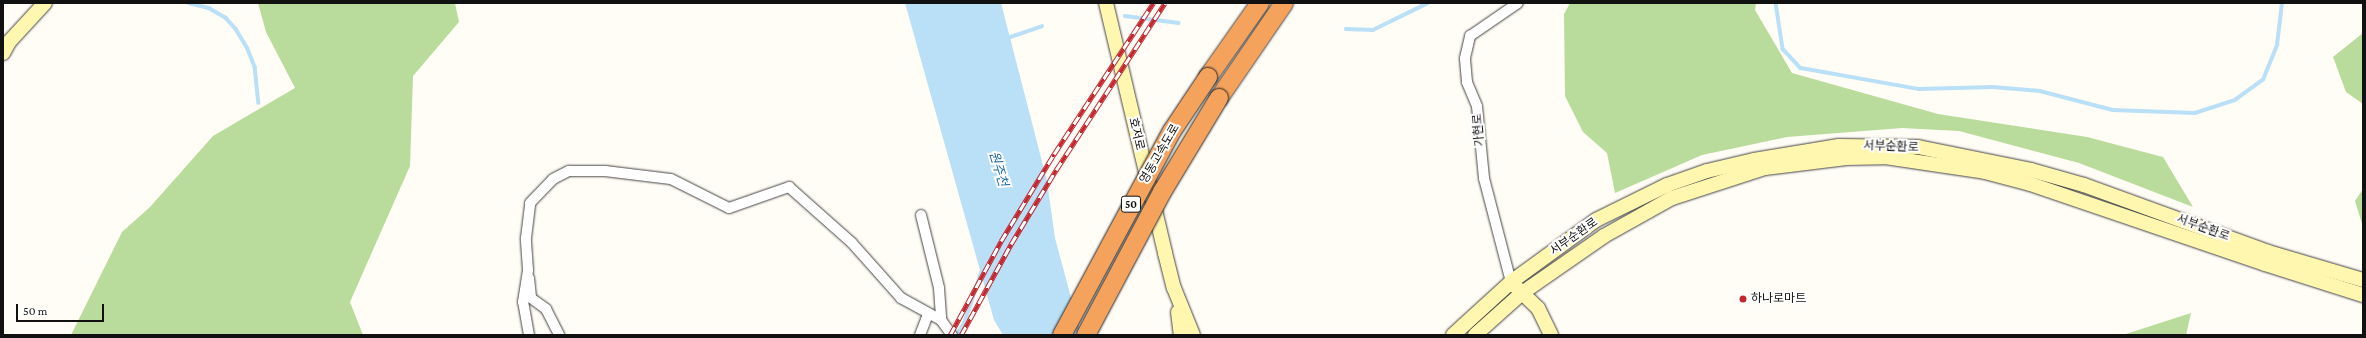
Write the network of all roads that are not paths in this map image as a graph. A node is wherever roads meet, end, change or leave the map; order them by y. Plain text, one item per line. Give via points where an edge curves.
1 (45, 3) edge
2 (1106, 3) edge
3 (1260, 3) edge
4 (1284, 3) edge
5 (1518, 3) edge
6 (3, 53) edge
7 (921, 215) dead end
8 (528, 270) junction
9 (2363, 280) edge
10 (1511, 282) junction
11 (1174, 288) junction
12 (1522, 293) junction
13 (2363, 295) edge
14 (928, 314) junction
15 (941, 320) junction
16 (529, 335) edge
17 (559, 335) edge
18 (920, 335) edge
19 (952, 335) edge
20 (1062, 335) edge
21 (1086, 335) edge
22 (1181, 335) edge
23 (1193, 335) edge
24 (1453, 335) edge
25 (1475, 335) edge
26 (1551, 335) edge

1 - 6 street via 9,42
2 - 11 street, 호저로
3 - 20 highway, 영동고속도로 / 50, bridge via 1172,131
4 - 21 highway, 영동고속도로 / 50, bridge via 1219,98 1162,192
5 - 10 street, 가현로 via 1470,36 1465,58 1467,82 1477,106 1486,186
7 - 15 street via 939,288
8 - 14 street via 526,238 530,203 553,179 569,171 605,171 672,178 729,208 789,187 852,243 901,298
8 - 16 street via 523,302
8 - 17 street via 531,298 546,309
9 - 10 street, 서부순환로 via 2268,252 2084,185 2031,170 1918,147 1878,145 1839,146 1797,152 1707,171 1667,184 1596,220
10 - 12 street
10 - 24 street, 서부순환로
11 - 22 street, 호저로
11 - 23 street, 호저로
12 - 13 street, 서부순환로 via 1604,236 1672,198 1765,168 1846,158 1884,157 1978,171 2030,184
12 - 25 street, 서부순환로
12 - 26 street via 1538,308
14 - 15 street
14 - 18 street
15 - 19 street

